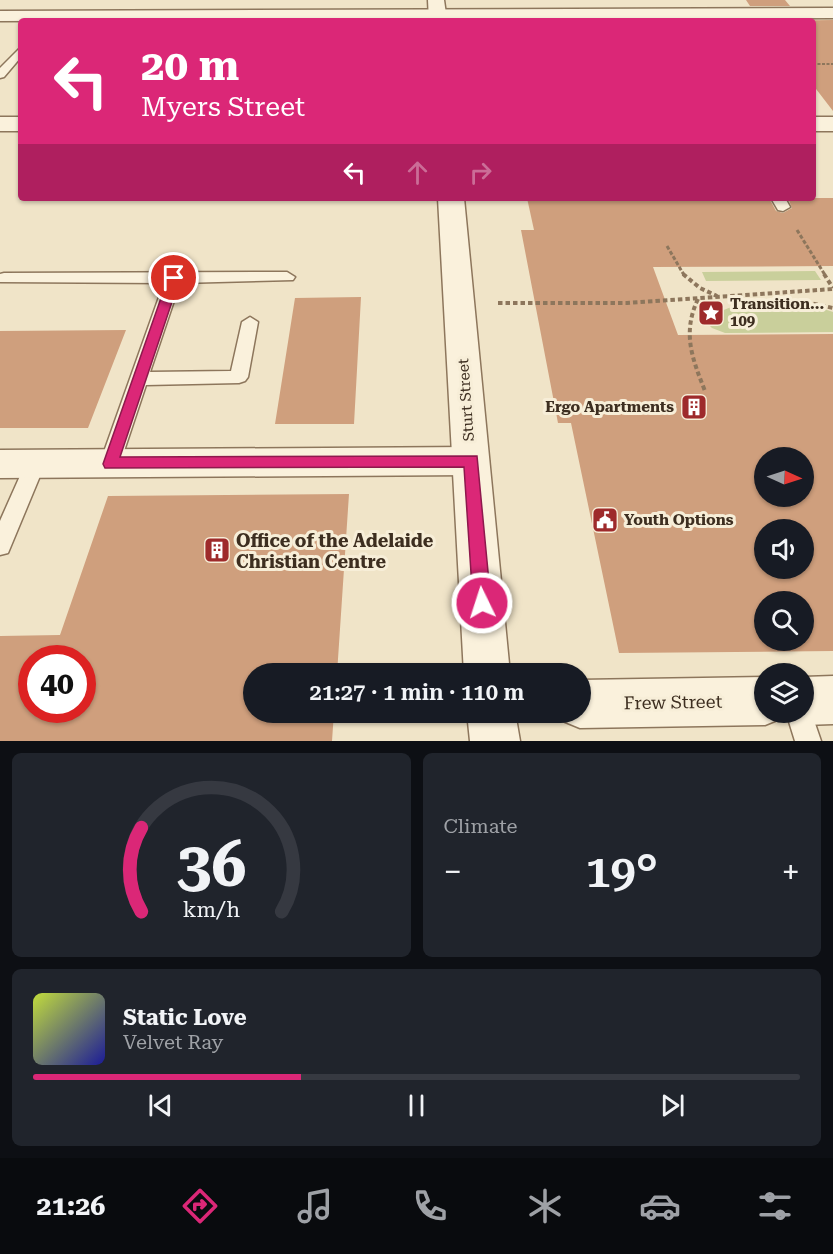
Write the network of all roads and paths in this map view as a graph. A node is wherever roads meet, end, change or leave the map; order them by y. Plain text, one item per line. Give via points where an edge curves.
1 (437, 12) edge
2 (833, 13) edge
3 (0, 16) edge
4 (49, 18) edge
5 (280, 18) edge
6 (18, 54) edge
7 (816, 64) edge
8 (833, 64) edge
9 (0, 75) edge
10 (0, 124) edge
11 (18, 124) edge
12 (816, 124) edge
13 (833, 124) edge
14 (451, 201) edge
15 (781, 202) edge
16 (667, 246) dead end
17 (287, 277) dead end
18 (4, 278) dead end
19 (174, 278) junction
20 (833, 288) edge
21 (720, 297) junction
22 (698, 298) junction
23 (459, 303) junction
24 (776, 306) dead end
25 (833, 308) edge
26 (250, 322) dead end
27 (140, 379) junction
28 (705, 391) dead end
29 (471, 461) junction
30 (18, 464) edge
31 (110, 464) junction
32 (0, 546) edge
33 (486, 663) edge
34 (833, 700) edge
35 (754, 701) edge
36 (814, 701) edge
37 (591, 704) edge
38 (491, 723) edge
39 (802, 723) edge
40 (493, 741) edge
41 (808, 741) edge

1 - 2 street
1 - 5 street
3 - 4 street
4 - 5 street
6 - 9 lane
7 - 8 path
10 - 11 street
12 - 13 street
14 - 23 street, Sturt Street
15 - 20 path
16 - 21 path via 686,278
17 - 19 lane
18 - 19 lane
19 - 27 lane
20 - 21 path
21 - 22 path
22 - 23 path via 627,303
22 - 28 path via 686,335
23 - 29 street, Sturt Street
24 - 25 path via 810,303
26 - 27 lane via 239,377
27 - 31 lane
29 - 31 street
29 - 33 street, Sturt Street
30 - 31 street
30 - 32 lane
34 - 36 street
35 - 37 street, Frew Street
38 - 40 street
39 - 41 lane

